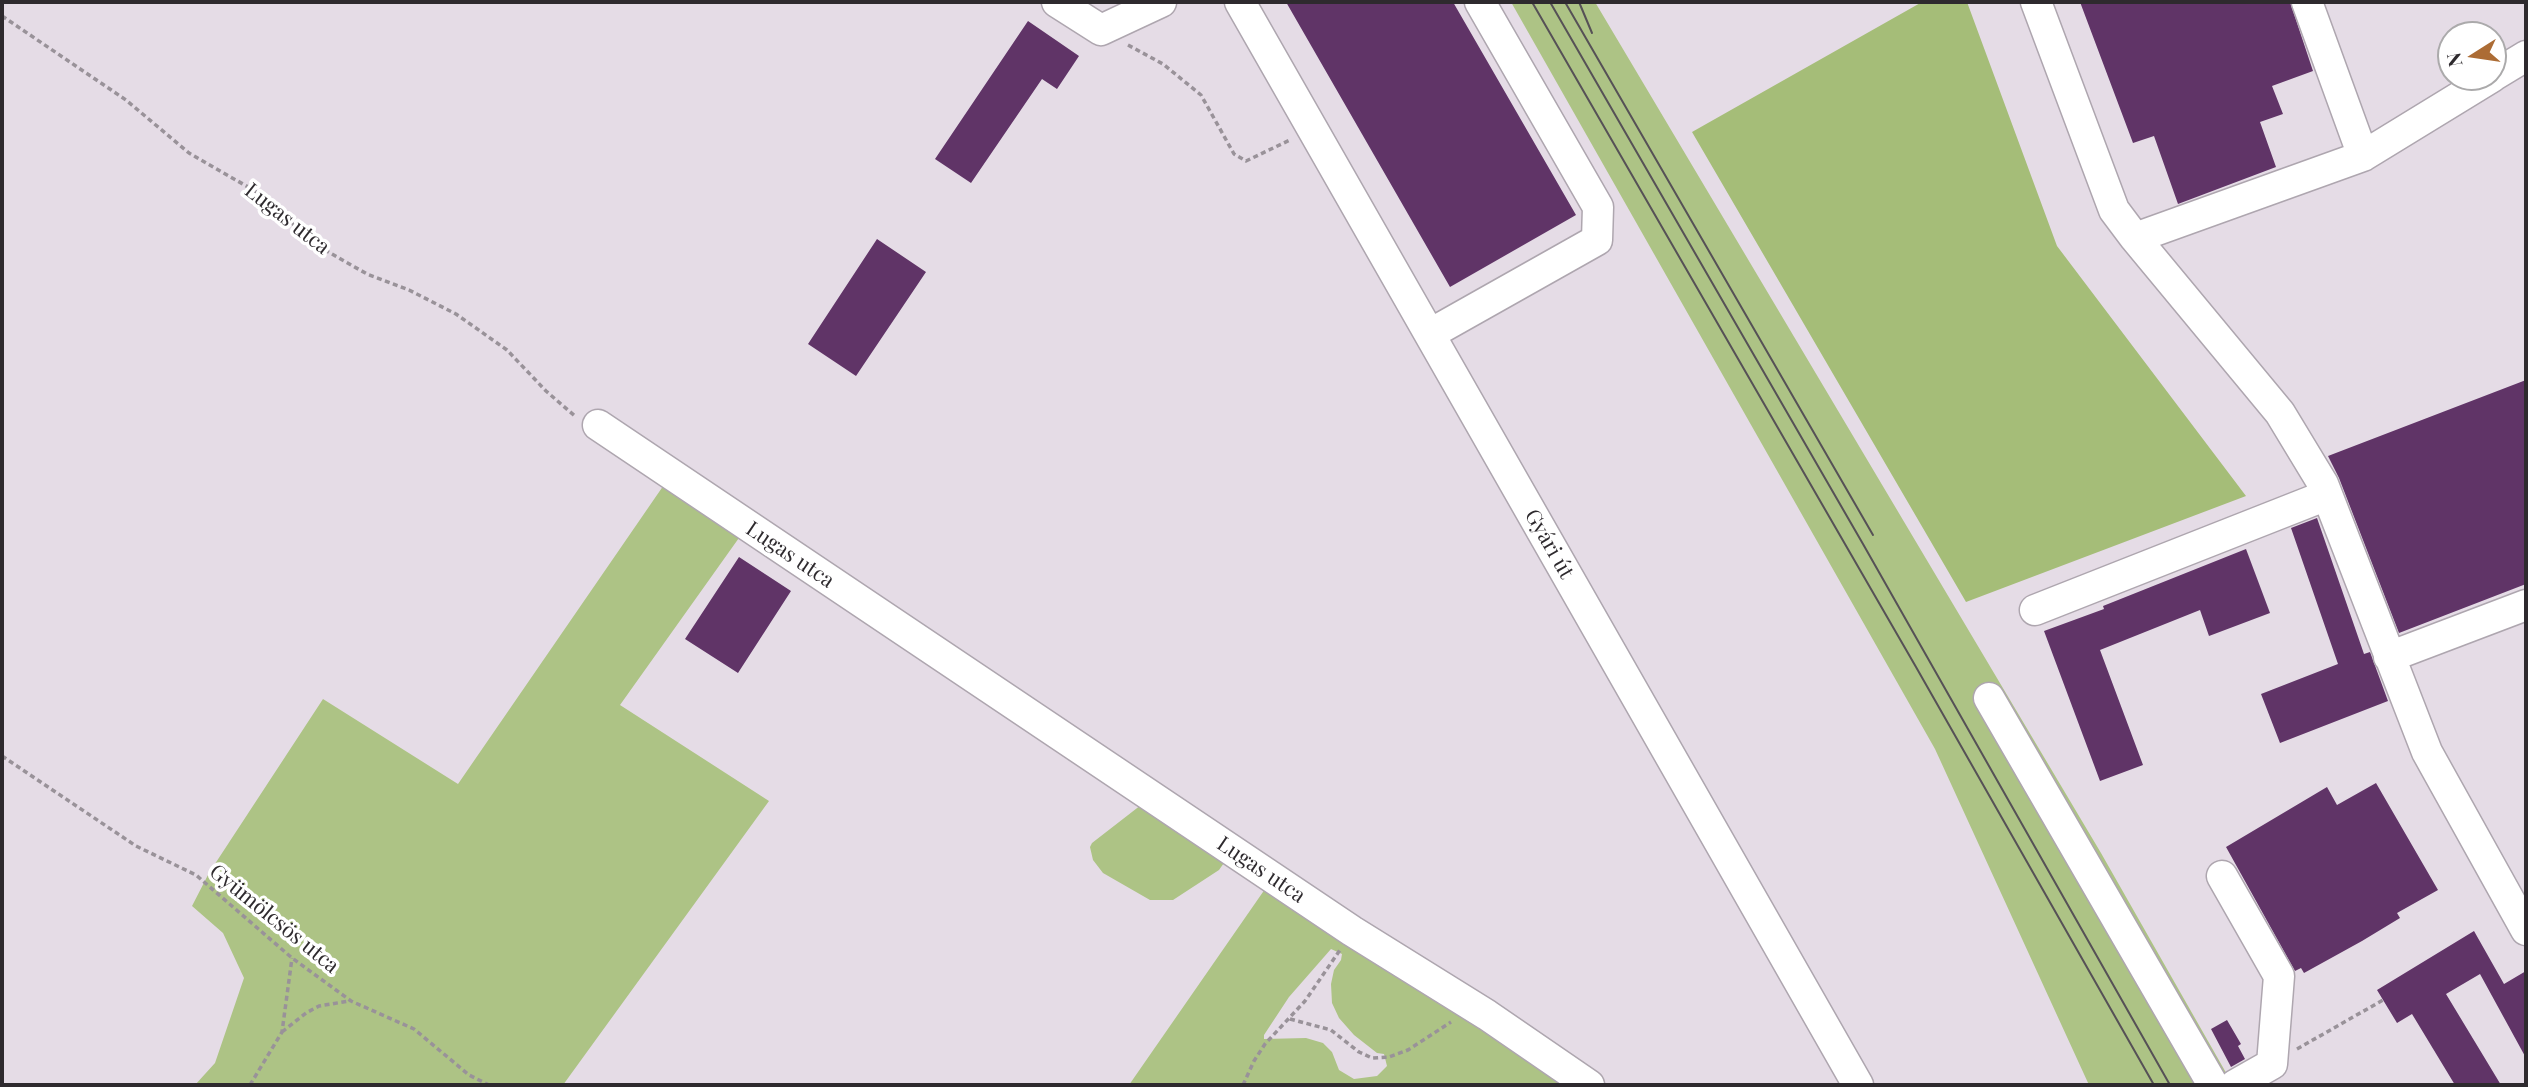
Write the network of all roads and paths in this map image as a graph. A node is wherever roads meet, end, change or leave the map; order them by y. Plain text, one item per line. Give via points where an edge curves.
1 (1057, 2) edge
2 (1161, 2) edge
3 (1240, 2) edge
4 (1480, 2) edge
5 (2036, 2) edge
6 (2307, 2) edge
7 (2, 16) edge
8 (1101, 30) junction
9 (2526, 56) edge
10 (2507, 68) edge
11 (2470, 91) edge
12 (1312, 128) junction
13 (2363, 156) junction
14 (2135, 238) junction
15 (1430, 334) junction
16 (598, 425) joint
17 (2327, 495) junction
18 (2526, 605) edge
19 (2035, 610) dead end
20 (2389, 657) junction
21 (1989, 698) dead end
22 (2, 756) edge
23 (2221, 876) dead end
24 (2526, 930) edge
25 (1352, 931) junction
26 (292, 958) junction
27 (2383, 1000) dead end
28 (351, 1001) junction
29 (1487, 1015) junction
30 (1290, 1019) junction
31 (282, 1032) junction
32 (2272, 1064) junction
33 (250, 1085) edge
34 (489, 1085) edge
35 (1243, 1085) edge
36 (1589, 1085) edge
37 (1858, 1085) edge
38 (2213, 1085) edge
39 (2235, 1085) edge

1 - 8 street
2 - 8 street
3 - 12 street, Gyári út
4 - 15 street via 1598,207 1597,240
5 - 14 street via 2114,210
6 - 13 street
7 - 16 path, Lugas utca via 126,100 189,153 255,191 318,246 456,314 507,350 576,417
8 - 12 path via 1163,64 1201,95 1234,154 1246,161
9 - 10 street
11 - 13 street
12 - 15 street, Gyári út
13 - 14 street
14 - 17 street via 2280,413
15 - 37 street, Gyári út
16 - 25 street, Lugas utca
17 - 19 street
17 - 20 street
18 - 20 street
20 - 24 street via 2427,752
21 - 38 street
22 - 26 path, Gyümölcsös utca via 136,846 196,874
23 - 32 street via 2279,976
25 - 29 street, Lugas utca
25 - 30 path
26 - 28 path, Gyümölcsös utca
26 - 31 path
27 - 32 path
28 - 31 path via 319,1006
28 - 34 path, Gyümölcsös utca via 414,1029
29 - 30 path via 1446,1024 1408,1050 1372,1058 1331,1030
29 - 36 street, Lugas utca
30 - 35 path via 1265,1044
31 - 33 path
32 - 39 street

